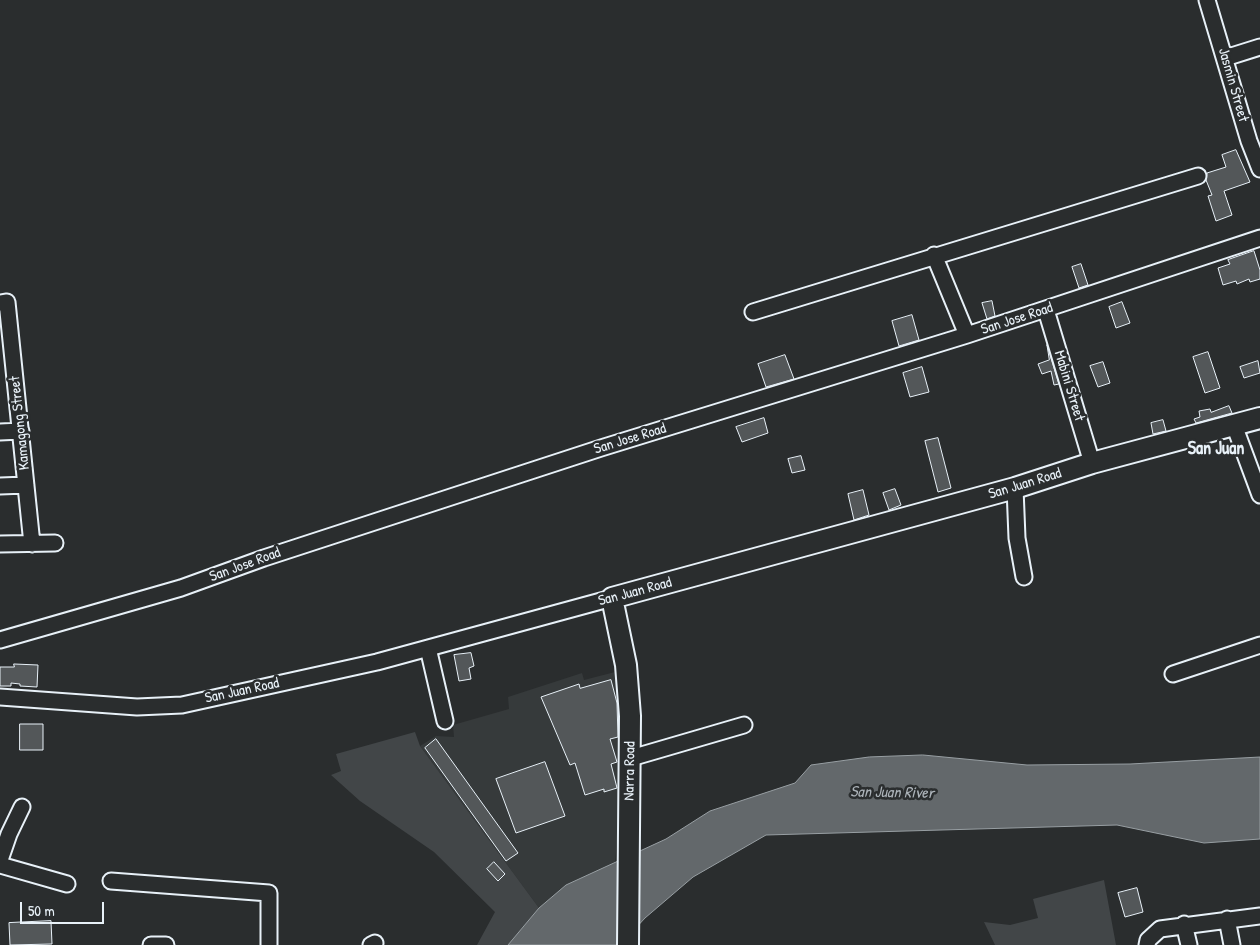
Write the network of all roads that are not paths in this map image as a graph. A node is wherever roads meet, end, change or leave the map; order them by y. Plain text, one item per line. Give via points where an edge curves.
1 (1207, 0) edge
2 (1260, 47) edge
3 (1225, 58) junction
4 (1254, 139) edge
5 (1260, 169) edge
6 (1198, 176) dead end
7 (1260, 238) edge
8 (934, 256) junction
9 (4, 302) edge
10 (1046, 310) junction
11 (753, 312) dead end
12 (967, 335) junction
13 (7, 377) edge
14 (1260, 418) edge
15 (1234, 424) junction
16 (20, 431) junction
17 (0, 432) edge
18 (1092, 463) junction
19 (26, 485) junction
20 (0, 486) edge
21 (1015, 488) junction
22 (1260, 495) edge
23 (55, 543) dead end
24 (0, 544) edge
25 (32, 544) junction
26 (1024, 577) dead end
27 (612, 598) junction
28 (0, 640) edge
29 (428, 648) junction
30 (1259, 649) edge
31 (1173, 674) dead end
32 (0, 697) edge
33 (445, 720) dead end
34 (744, 725) dead end
35 (631, 758) junction
36 (22, 807) dead end
37 (0, 860) edge
38 (0, 865) edge
39 (110, 881) dead end
40 (67, 884) dead end
41 (1260, 916) edge
42 (1227, 919) junction
43 (1184, 924) junction
44 (151, 945) edge
45 (166, 945) edge
46 (269, 945) edge
47 (628, 945) edge
48 (1147, 945) edge
49 (1188, 945) edge
50 (1232, 945) edge

1 - 3 street, Jasmin Street
2 - 3 street
3 - 4 street, Jasmin Street
4 - 5 street, Jasmin Street
6 - 8 street
7 - 10 street, San Jose Road
8 - 11 street
8 - 12 street
9 - 13 street, Kamagong Street
10 - 12 street, San Jose Road
10 - 18 street, Mabini Street
12 - 28 street, San Jose Road via 591,451 182,588
13 - 16 street, Kamagong Street
14 - 15 main road, San Juan Road
15 - 18 main road, San Juan Road
15 - 22 street
16 - 17 street
16 - 19 street, Kamagong Street
18 - 21 main road, San Juan Road
19 - 20 street
19 - 25 street, Kamagong Street
21 - 26 street via 1017,538
21 - 27 main road, San Juan Road
23 - 25 street
24 - 25 street
27 - 29 street, San Juan Road
27 - 35 main road, Narra Road via 628,681
29 - 32 street, San Juan Road via 182,705 136,707
29 - 33 street
30 - 31 street
34 - 35 street
35 - 47 main road, Narra Road
36 - 37 street
38 - 40 street
39 - 46 street via 269,893
41 - 42 street
42 - 43 street
42 - 50 street
43 - 48 street via 1160,929
43 - 49 street
44 - 45 street

